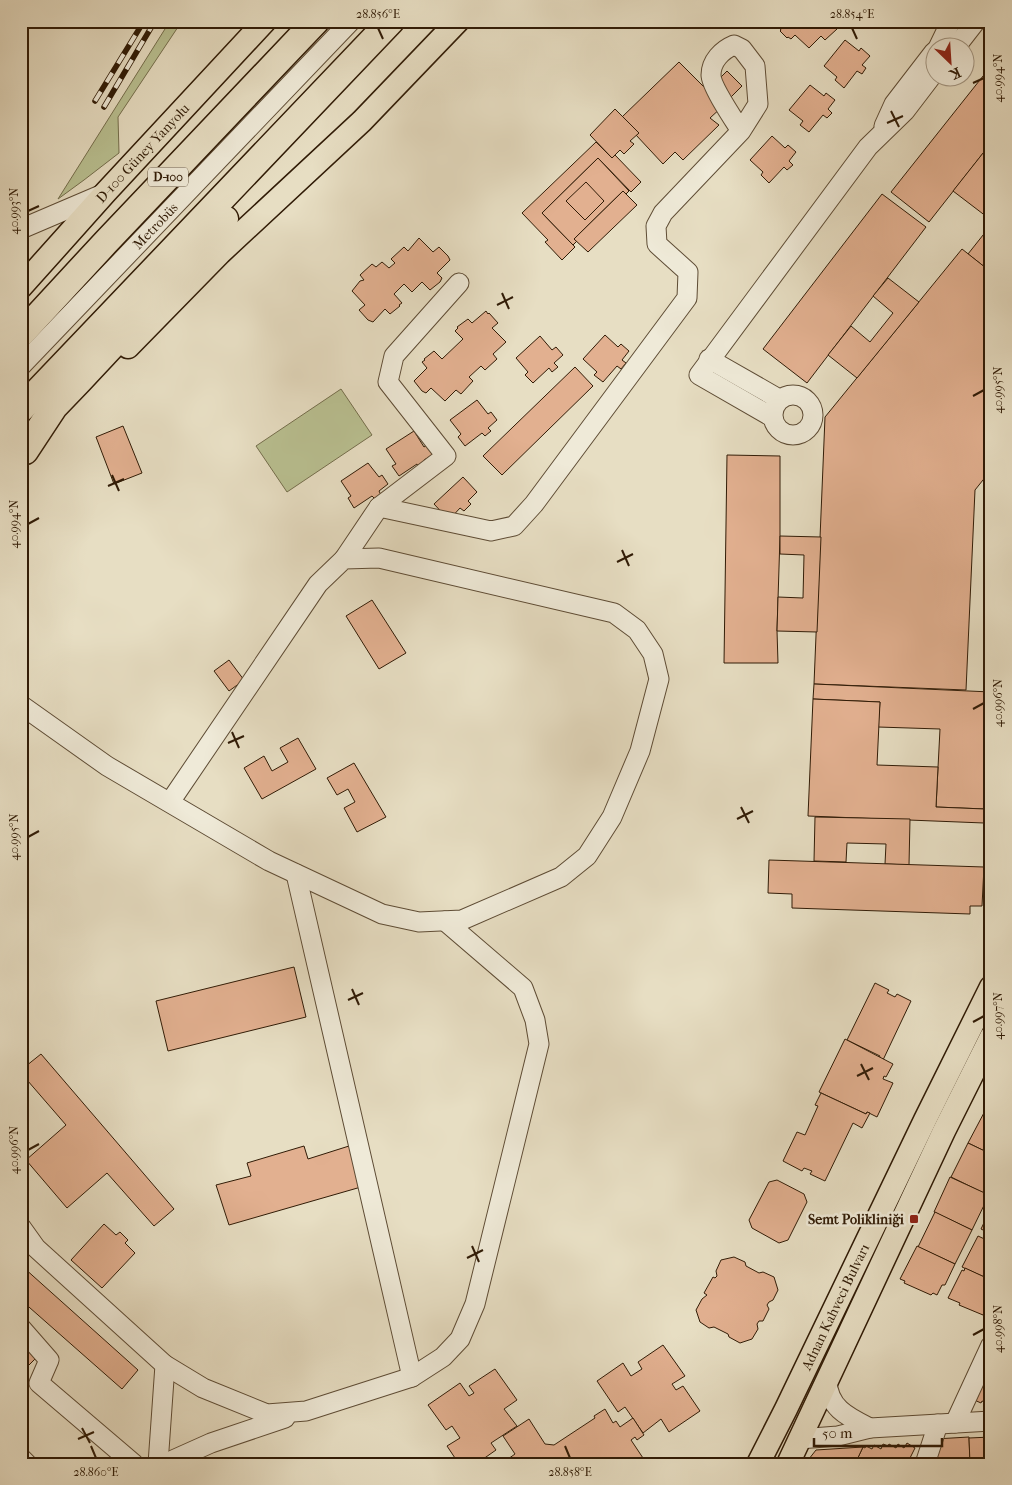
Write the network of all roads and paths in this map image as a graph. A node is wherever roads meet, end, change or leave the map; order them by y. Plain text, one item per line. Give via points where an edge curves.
1 (265, 21) edge
2 (316, 21) edge
3 (351, 21) edge
4 (458, 21) edge
5 (952, 21) edge
6 (976, 21) edge
7 (390, 22) edge
8 (943, 38) edge
9 (963, 38) edge
10 (924, 65) edge
11 (924, 86) edge
12 (303, 112) junction
13 (741, 131) dead end
14 (880, 134) junction
15 (106, 192) junction
16 (21, 229) edge
17 (459, 283) dead end
18 (21, 286) edge
19 (21, 334) edge
20 (709, 359) junction
21 (21, 366) edge
22 (780, 399) junction
23 (21, 409) edge
24 (772, 417) junction
25 (23, 452) edge
26 (379, 507) junction
27 (344, 559) junction
28 (21, 705) edge
29 (170, 802) junction
30 (296, 874) junction
31 (445, 921) junction
32 (991, 987) edge
33 (991, 1037) edge
34 (21, 1227) edge
35 (21, 1328) edge
36 (991, 1345) edge
37 (165, 1365) junction
38 (412, 1377) junction
39 (827, 1380) junction
40 (306, 1411) junction
41 (991, 1421) edge
42 (946, 1424) junction
43 (870, 1428) junction
44 (799, 1439) junction
45 (771, 1440) junction
46 (21, 1458) edge
47 (27, 1464) edge
48 (134, 1464) edge
49 (158, 1464) edge
50 (171, 1464) edge
51 (758, 1464) edge
52 (788, 1464) edge
53 (925, 1464) edge

1 - 15 main road, D-100 Güney Yanyolu
2 - 19 highway, D-100
3 - 21 street, Metrobüs
4 - 25 main road via 362,121 220,253
5 - 8 street
6 - 9 street
7 - 12 highway
10 - 14 street via 894,104
11 - 14 street via 905,111
12 - 23 highway
12 - 25 highway via 273,162 252,189 179,274 54,407
13 - 26 street via 663,213 656,226 657,244 688,272 687,298 534,504 514,526 491,531
14 - 20 street
15 - 16 street
15 - 18 main road, D-100 Güney Yanyolu
17 - 26 street via 394,356 388,382 446,456
20 - 22 street
20 - 24 street via 699,375
22 - 24 street via 775,404
22 - 24 street via 792,394 804,398 812,409 812,422 803,432 790,435 778,429
26 - 27 street
27 - 29 street via 318,584
27 - 31 street via 379,558 614,613 637,630 653,654 659,678 640,751 612,817 587,856 561,877 462,920
28 - 29 street via 107,766
29 - 30 street
30 - 31 street via 382,914 419,922
30 - 38 street
31 - 38 street via 523,988 535,1020 539,1044 475,1304 460,1339 443,1357
32 - 45 main road, Adnan Kahveci Bulvarı
33 - 39 main road, Adnan Kahveci Bulvarı
34 - 37 street via 36,1248
35 - 48 street via 49,1360 39,1383
36 - 42 street
37 - 40 street via 203,1388 267,1414
37 - 49 street
38 - 40 street
39 - 43 street via 841,1412
39 - 44 main road, Adnan Kahveci Bulvarı
40 - 50 street via 211,1442
41 - 42 street
42 - 43 street
42 - 53 street
43 - 44 street via 838,1436
44 - 45 main road
44 - 52 main road, Adnan Kahveci Bulvarı
45 - 51 main road, Adnan Kahveci Bulvarı
46 - 47 street

